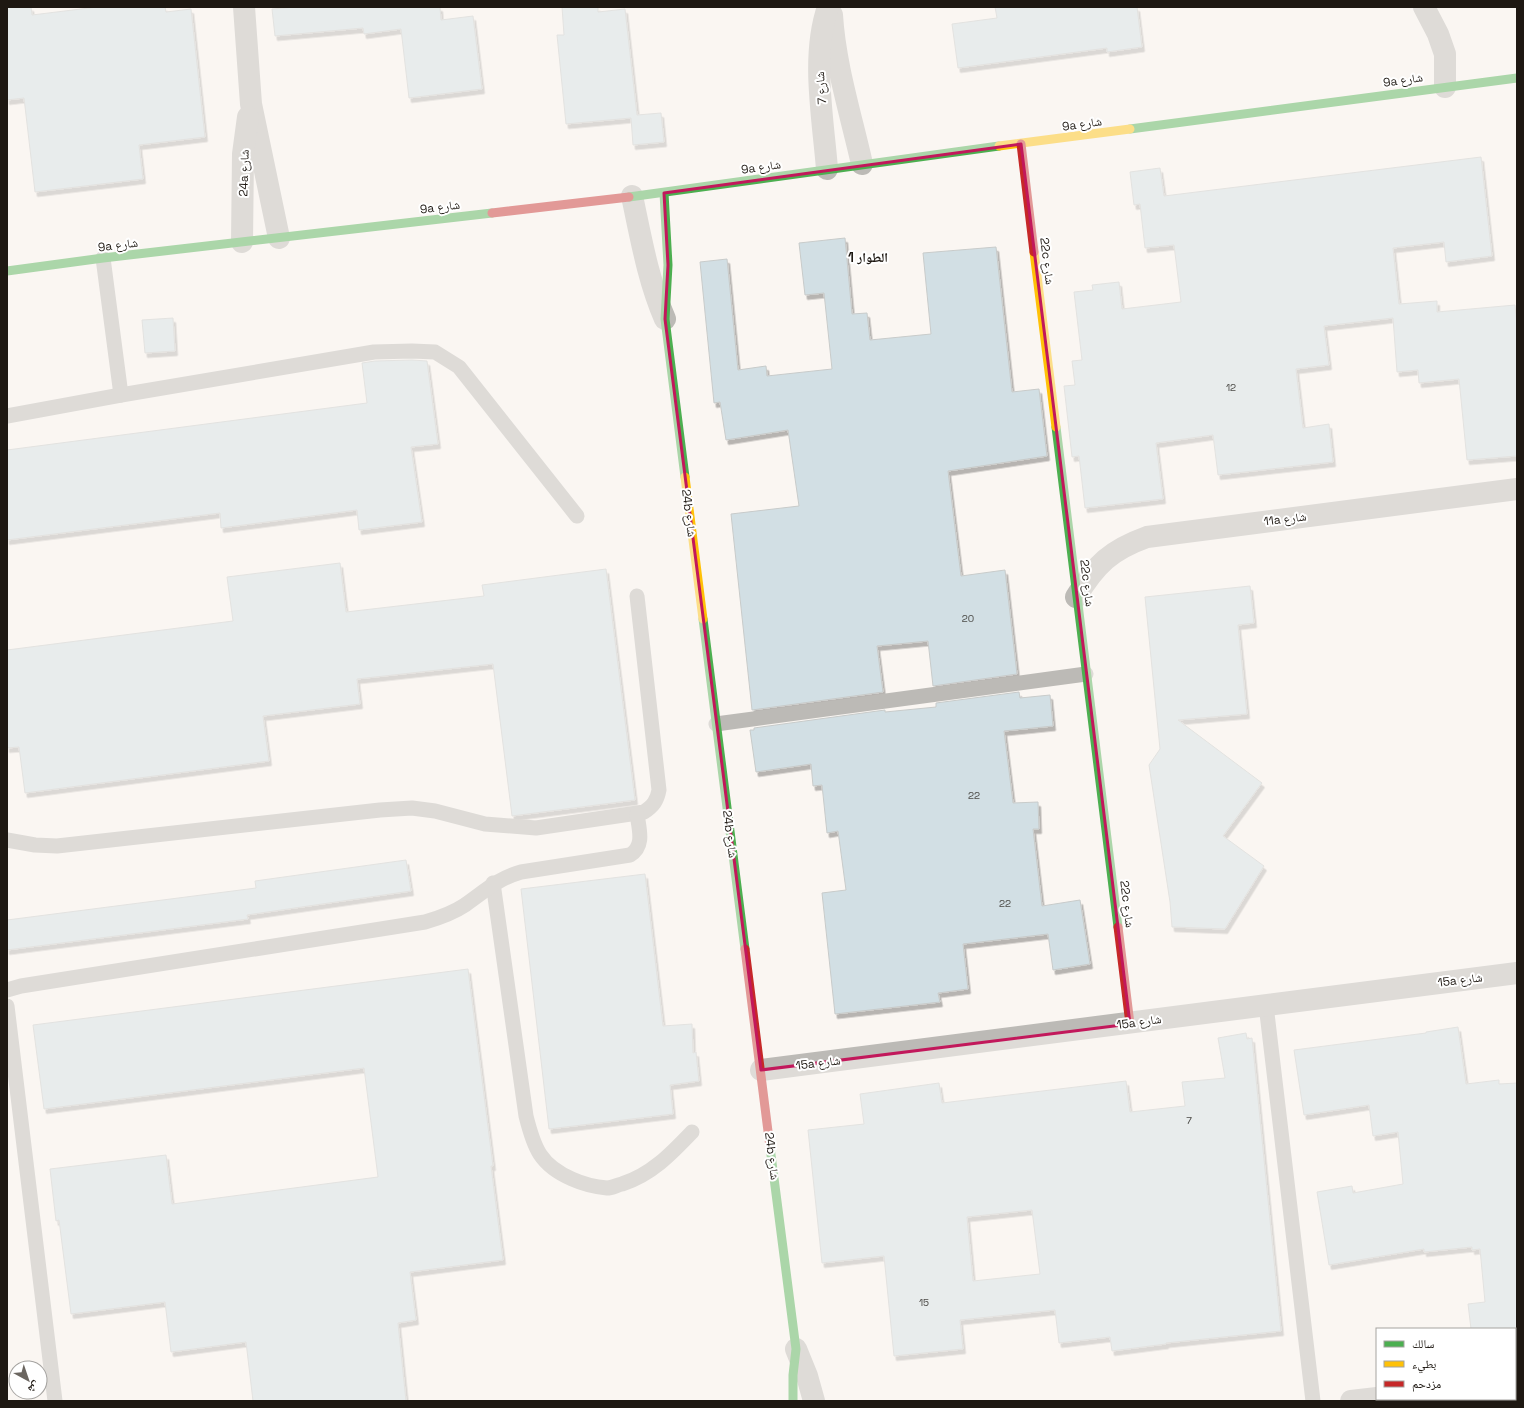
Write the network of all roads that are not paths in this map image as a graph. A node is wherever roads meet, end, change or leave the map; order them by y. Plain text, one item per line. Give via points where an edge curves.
1 (244, 7) edge
2 (828, 7) edge
3 (831, 7) edge
4 (1424, 7) edge
5 (1517, 78) edge
6 (1445, 87) junction
7 (251, 104) junction
8 (1021, 144) junction
9 (862, 164) junction
10 (828, 169) junction
11 (664, 193) junction
12 (632, 196) junction
13 (279, 238) junction
14 (242, 242) junction
15 (103, 258) junction
16 (7, 271) edge
17 (665, 319) junction
18 (121, 395) junction
19 (7, 416) edge
20 (1517, 489) edge
21 (577, 516) dead end
22 (637, 596) dead end
23 (1076, 597) junction
24 (1086, 674) junction
25 (716, 724) junction
26 (637, 814) junction
27 (7, 840) edge
28 (494, 883) junction
29 (1517, 973) edge
30 (7, 990) edge
31 (1266, 1005) junction
32 (7, 1006) edge
33 (1130, 1024) junction
34 (761, 1070) junction
35 (692, 1132) dead end
36 (796, 1349) junction
37 (1376, 1398) edge
38 (55, 1401) edge
39 (793, 1401) edge
40 (814, 1401) edge
41 (1313, 1401) edge
42 (1351, 1401) edge

1 - 7 street, 24a شارع
2 - 10 street, شارع 7 via 822,23 819,52
3 - 9 street, شارع 7 via 839,64
4 - 6 street via 1445,54
5 - 6 street, 9a شارع
6 - 8 street, 9a شارع
7 - 13 street, 24a شارع
7 - 14 street, 24a شارع via 243,154
8 - 9 street, 9a شارع
8 - 23 street, 22c شارع
9 - 10 street, 9a شارع
10 - 11 street, 9a شارع
11 - 12 street, 9a شارع
11 - 17 street, 24b شارع via 668,265
12 - 13 street, 9a شارع
12 - 17 street, 24b شارع via 646,266
13 - 14 street, 9a شارع
14 - 15 street, 9a شارع
15 - 16 street, 9a شارع
15 - 18 lane
17 - 25 street, 24b شارع
18 - 19 lane
18 - 21 lane via 374,352 435,352 459,366
20 - 23 street, 11a شارع via 1147,537 1124,546 1098,565
22 - 26 lane via 659,790 652,807
23 - 24 street, 22c شارع
24 - 25 lane
24 - 33 street, 22c شارع
25 - 34 street, 24b شارع
26 - 27 lane via 536,828 485,824 412,808 57,846
26 - 28 lane via 639,847 630,855 521,872
28 - 30 lane via 445,916 425,922
28 - 35 lane via 526,1116 539,1155 559,1173 583,1184 609,1188 632,1181 654,1169
29 - 31 street, 15a شارع
31 - 33 street, 15a شارع
31 - 41 lane
32 - 38 lane
33 - 34 street, 15a شارع
34 - 36 street, 24b شارع
36 - 39 street, 24b شارع
36 - 40 street, 24b شارع
37 - 42 street

